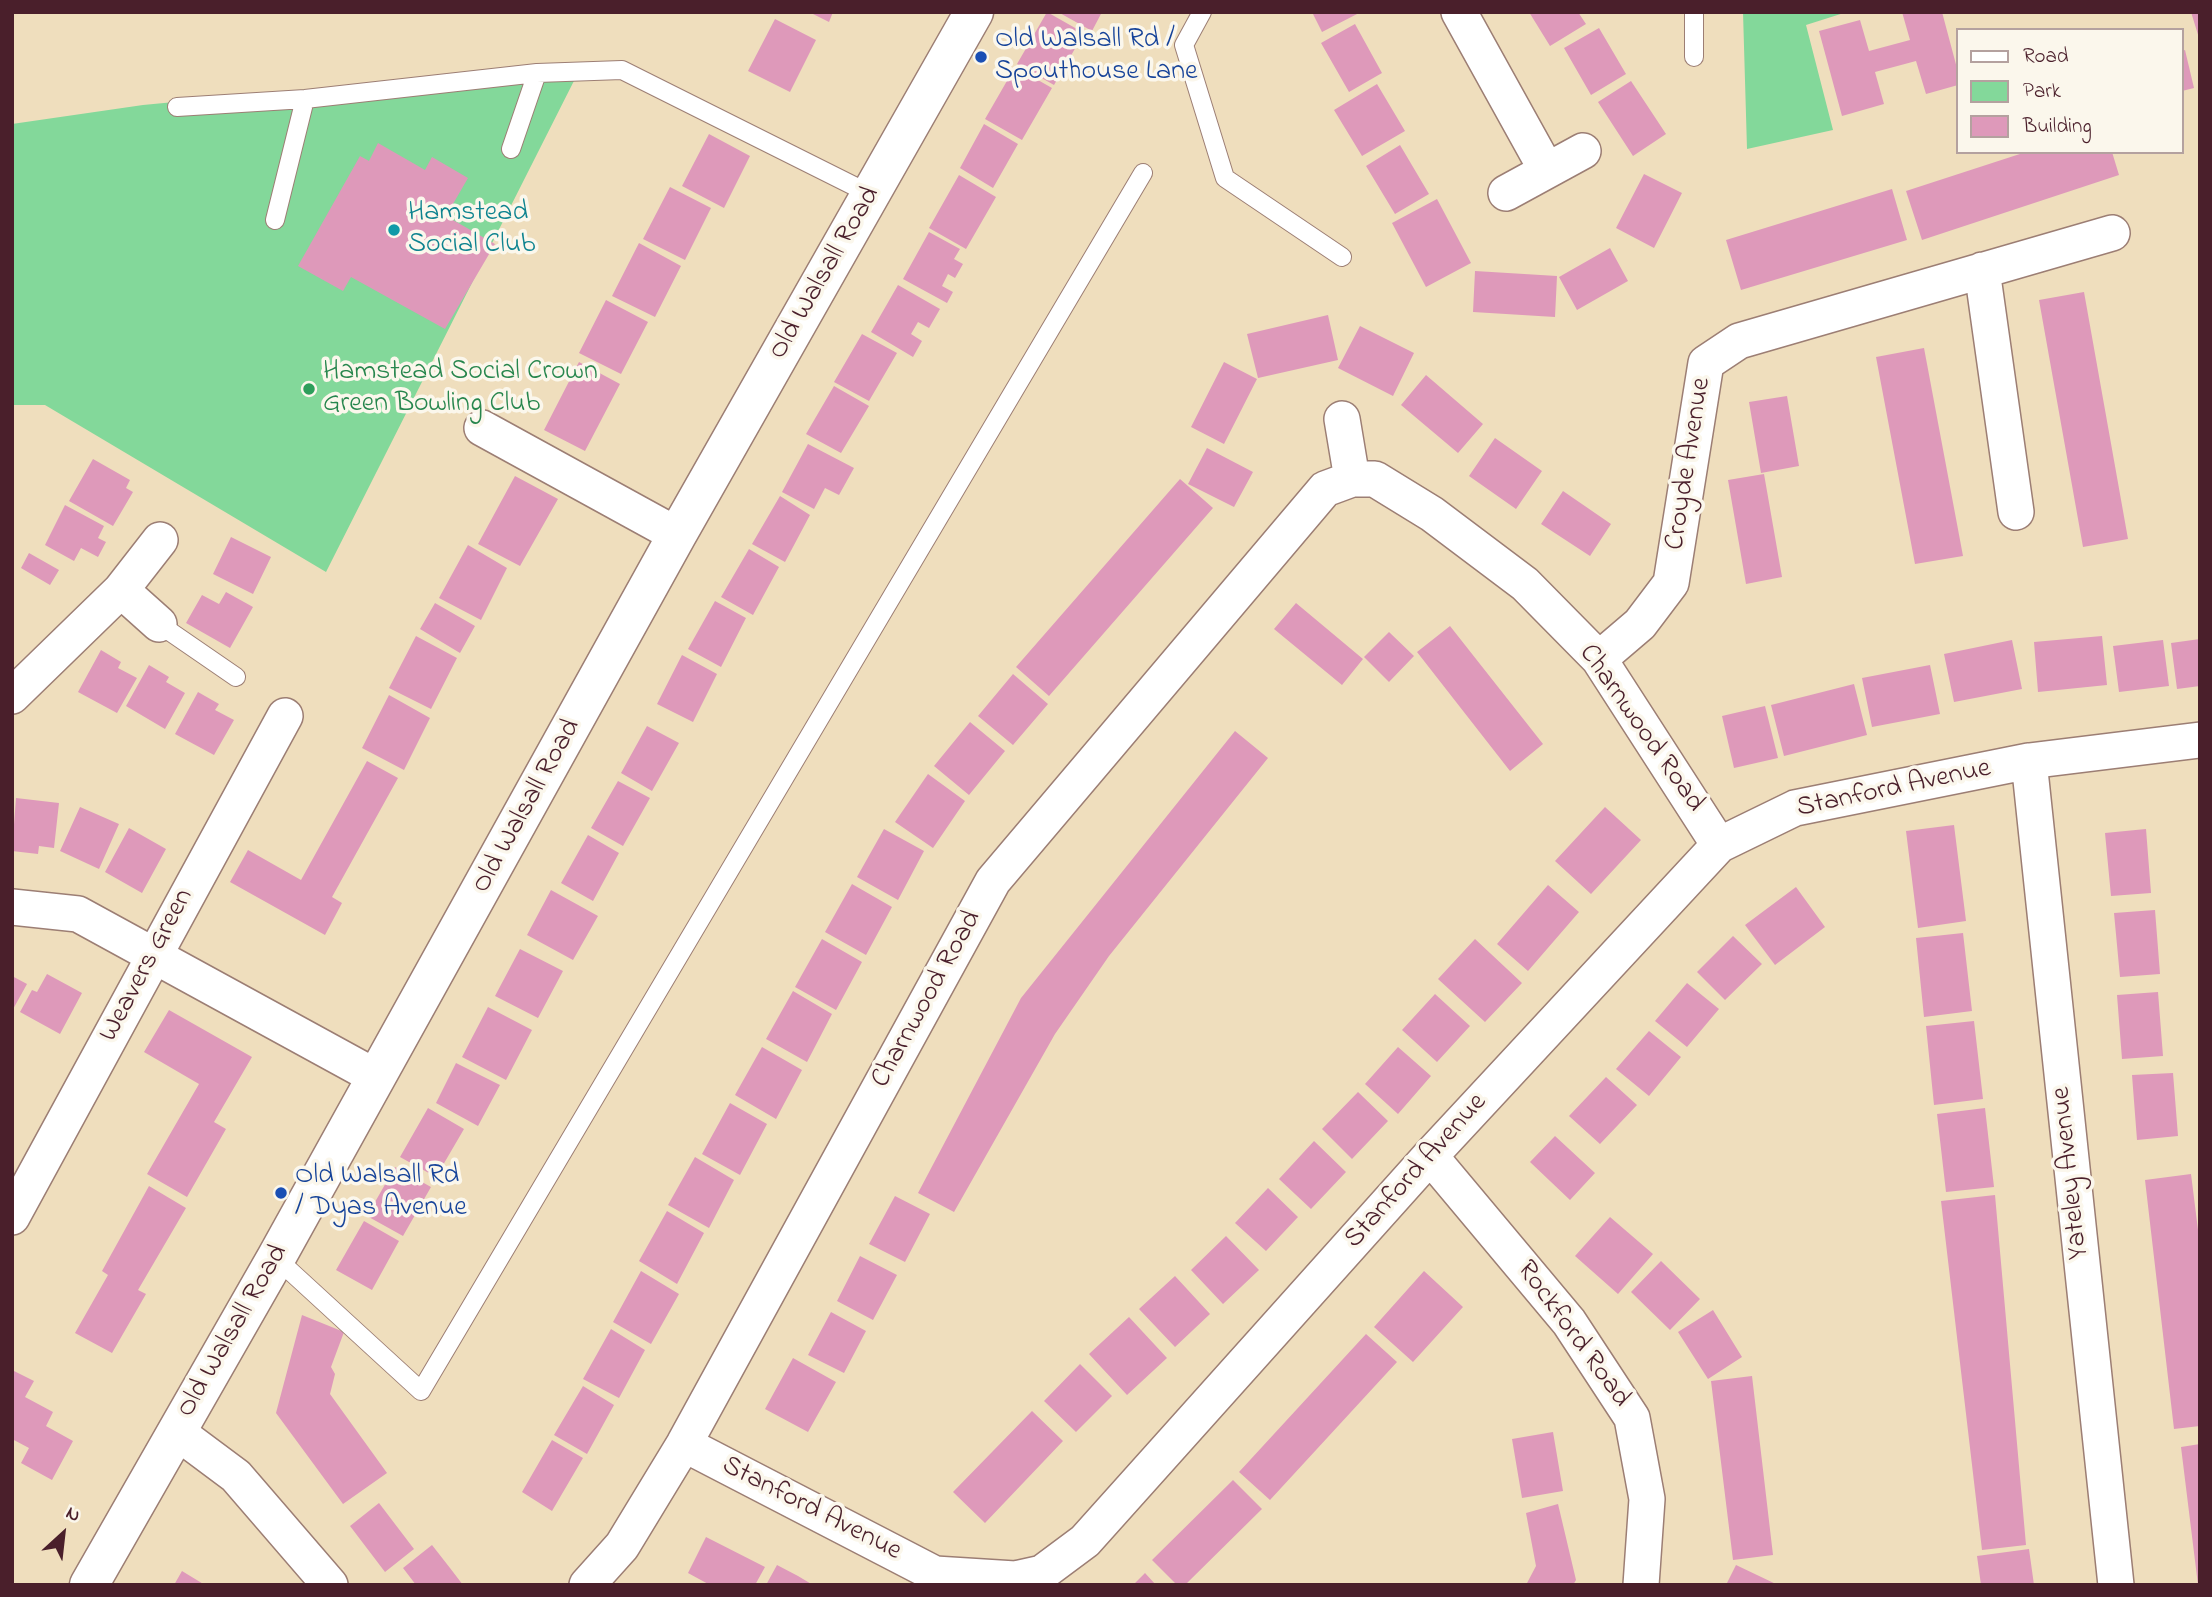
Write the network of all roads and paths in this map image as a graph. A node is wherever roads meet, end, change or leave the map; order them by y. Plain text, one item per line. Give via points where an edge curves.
1 (975, 12) edge
2 (1202, 12) edge
3 (1459, 12) edge
4 (1694, 12) edge
5 (1694, 57) dead end
6 (537, 73) junction
7 (304, 99) junction
8 (177, 107) dead end
9 (511, 149) dead end
10 (1583, 151) dead end
11 (1546, 169) junction
12 (1143, 173) dead end
13 (1506, 193) dead end
14 (872, 194) junction
15 (275, 220) dead end
16 (2112, 233) dead end
17 (1342, 257) dead end
18 (1982, 270) junction
19 (1342, 419) dead end
20 (482, 428) dead end
21 (1352, 479) junction
22 (2016, 511) dead end
23 (677, 535) junction
24 (160, 540) dead end
25 (121, 590) junction
26 (159, 624) joint
27 (1599, 660) junction
28 (236, 677) dead end
29 (12, 696) edge
30 (285, 716) dead end
31 (2200, 740) edge
32 (2029, 761) junction
33 (1719, 845) junction
34 (12, 907) edge
35 (153, 955) junction
36 (376, 1077) junction
37 (1430, 1156) junction
38 (12, 1217) edge
39 (276, 1258) junction
40 (177, 1432) junction
41 (684, 1444) junction
42 (89, 1585) edge
43 (330, 1585) edge
44 (587, 1585) edge
45 (1641, 1585) edge
46 (2116, 1585) edge

1 - 14 main road, Old Walsall Road
2 - 17 lane via 1184,45 1225,178
3 - 11 street
4 - 5 lane
6 - 7 lane
6 - 9 lane
6 - 14 lane via 622,70
7 - 8 lane
7 - 15 lane
10 - 11 street
11 - 13 street
12 - 39 lane via 421,1391
14 - 23 main road, Old Walsall Road
16 - 18 street, Croyde Avenue
18 - 22 street
18 - 27 street, Croyde Avenue via 1739,341 1706,363 1671,583 1640,624
19 - 21 street
20 - 23 street
21 - 27 street, Charnwood Road via 1375,479 1432,514 1525,584
21 - 41 street, Charnwood Road via 1325,489 993,881
23 - 36 main road, Old Walsall Road
24 - 25 street
25 - 26 street
25 - 29 street
26 - 28 lane
27 - 33 street, Charnwood Road
30 - 35 street, Weavers Green
31 - 32 street, Stanford Avenue
32 - 33 street, Stanford Avenue via 1795,808
32 - 46 street, Yateley Avenue
33 - 37 street, Stanford Avenue
34 - 35 street via 78,914
35 - 36 street
35 - 38 street, Weavers Green
36 - 39 main road, Old Walsall Road
37 - 41 street, Stanford Avenue via 1085,1541 1042,1573 1015,1579 934,1574
37 - 45 street, Rockford Road via 1569,1322 1632,1418 1647,1499
39 - 40 main road, Old Walsall Road
40 - 42 main road, Old Walsall Road
40 - 43 street via 236,1476
41 - 44 street, Charnwood Road via 622,1546

